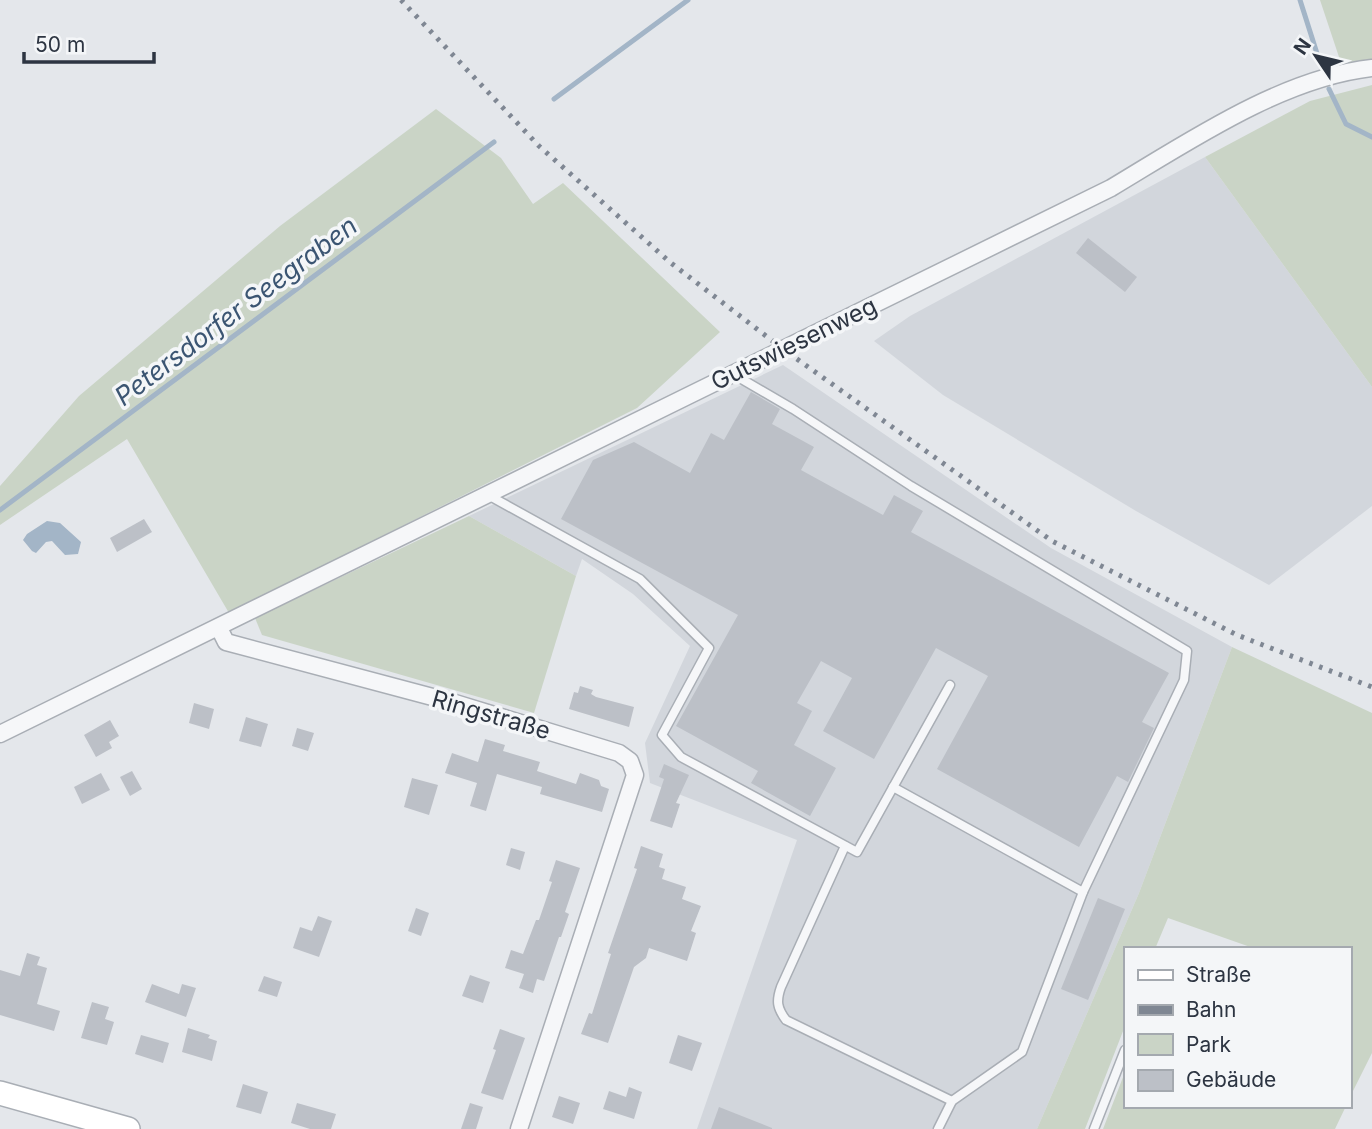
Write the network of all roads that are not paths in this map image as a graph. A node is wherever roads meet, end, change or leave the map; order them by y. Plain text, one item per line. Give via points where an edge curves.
1 (1372, 68) edge
2 (733, 374) junction
3 (488, 495) junction
4 (219, 628) junction
5 (950, 685) dead end
6 (0, 734) edge
7 (893, 787) junction
8 (845, 846) junction
9 (1083, 892) junction
10 (1124, 1053) edge
11 (0, 1093) edge
12 (952, 1101) junction
13 (128, 1129) edge
14 (519, 1129) edge
15 (938, 1129) edge
16 (1094, 1129) edge

1 - 2 street, Gutswiesenweg via 1295,88 1203,133 1111,188
2 - 3 street, Gutswiesenweg
2 - 9 lane via 1187,651 1184,681
3 - 4 street, Gutswiesenweg
3 - 8 lane via 640,579 709,648 662,736 681,757
4 - 6 street
4 - 14 street, Ringstraße via 226,642 455,703 619,753 630,761 635,775
5 - 7 lane
7 - 8 lane via 857,852
7 - 9 lane
8 - 12 lane via 781,987 778,1010 786,1020
9 - 12 lane via 1023,1052
10 - 16 lane
11 - 13 main road
12 - 15 lane

